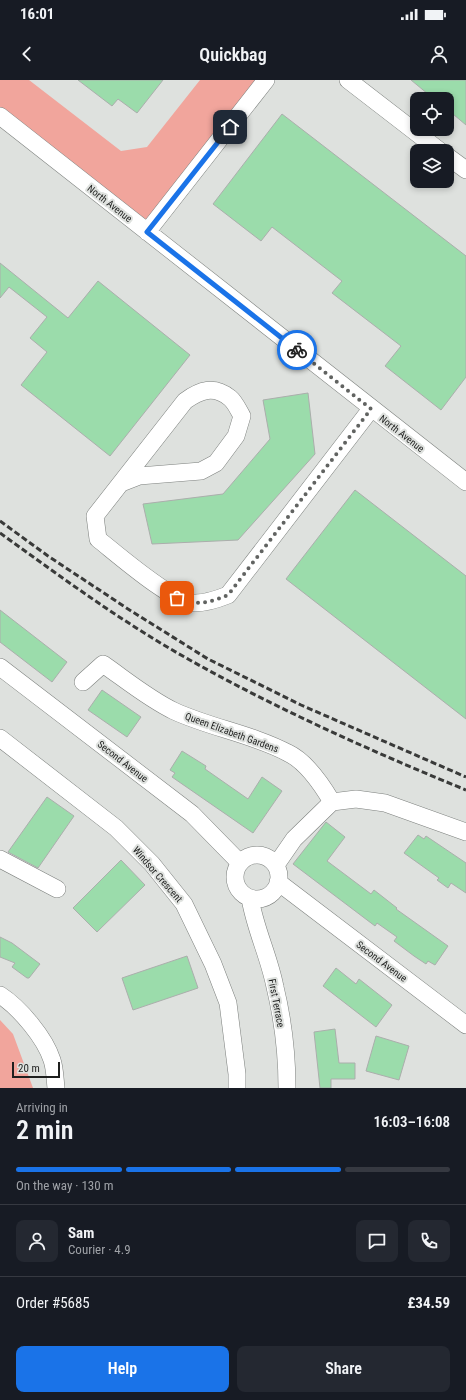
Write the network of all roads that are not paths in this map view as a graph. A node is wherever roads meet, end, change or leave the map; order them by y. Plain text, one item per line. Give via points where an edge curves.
1 (266, 80) edge
2 (348, 80) edge
3 (0, 116) edge
4 (431, 144) edge
5 (454, 161) edge
6 (466, 170) edge
7 (147, 232) junction
8 (371, 409) junction
9 (466, 482) edge
10 (121, 483) junction
11 (0, 666) edge
12 (83, 682) dead end
13 (0, 738) edge
14 (332, 802) junction
15 (466, 832) edge
16 (0, 859) edge
17 (240, 863) junction
18 (276, 865) junction
19 (278, 882) junction
20 (57, 889) dead end
21 (250, 898) junction
22 (0, 995) edge
23 (466, 1025) edge
24 (56, 1088) edge
25 (237, 1088) edge
26 (287, 1088) edge

1 - 7 street
2 - 4 street
3 - 7 street, North Avenue
5 - 6 street
7 - 8 street, North Avenue
8 - 9 street, North Avenue
8 - 10 street via 228,595 212,601 194,604 177,598 98,539 95,516
10 - 10 street via 139,476 202,471 216,463 236,436 242,416 231,398 214,390 199,391 185,401
11 - 17 street, Second Avenue via 192,814
12 - 14 street, Queen Elizabeth Gardens via 103,664 173,710 205,724 289,753 319,780
13 - 25 street, Windsor Crescent via 116,828 152,864 184,904 213,964 228,1003
14 - 15 street via 356,799 385,803
14 - 18 street via 294,839
16 - 20 street
17 - 18 street via 245,858 256,855 267,857
17 - 21 street via 235,873 236,884 242,893
18 - 19 street
19 - 21 street via 274,891 266,897
19 - 23 street, Second Avenue
21 - 26 street, First Terrace via 253,920 275,986 287,1061
22 - 24 street via 27,1019 42,1041 52,1060

